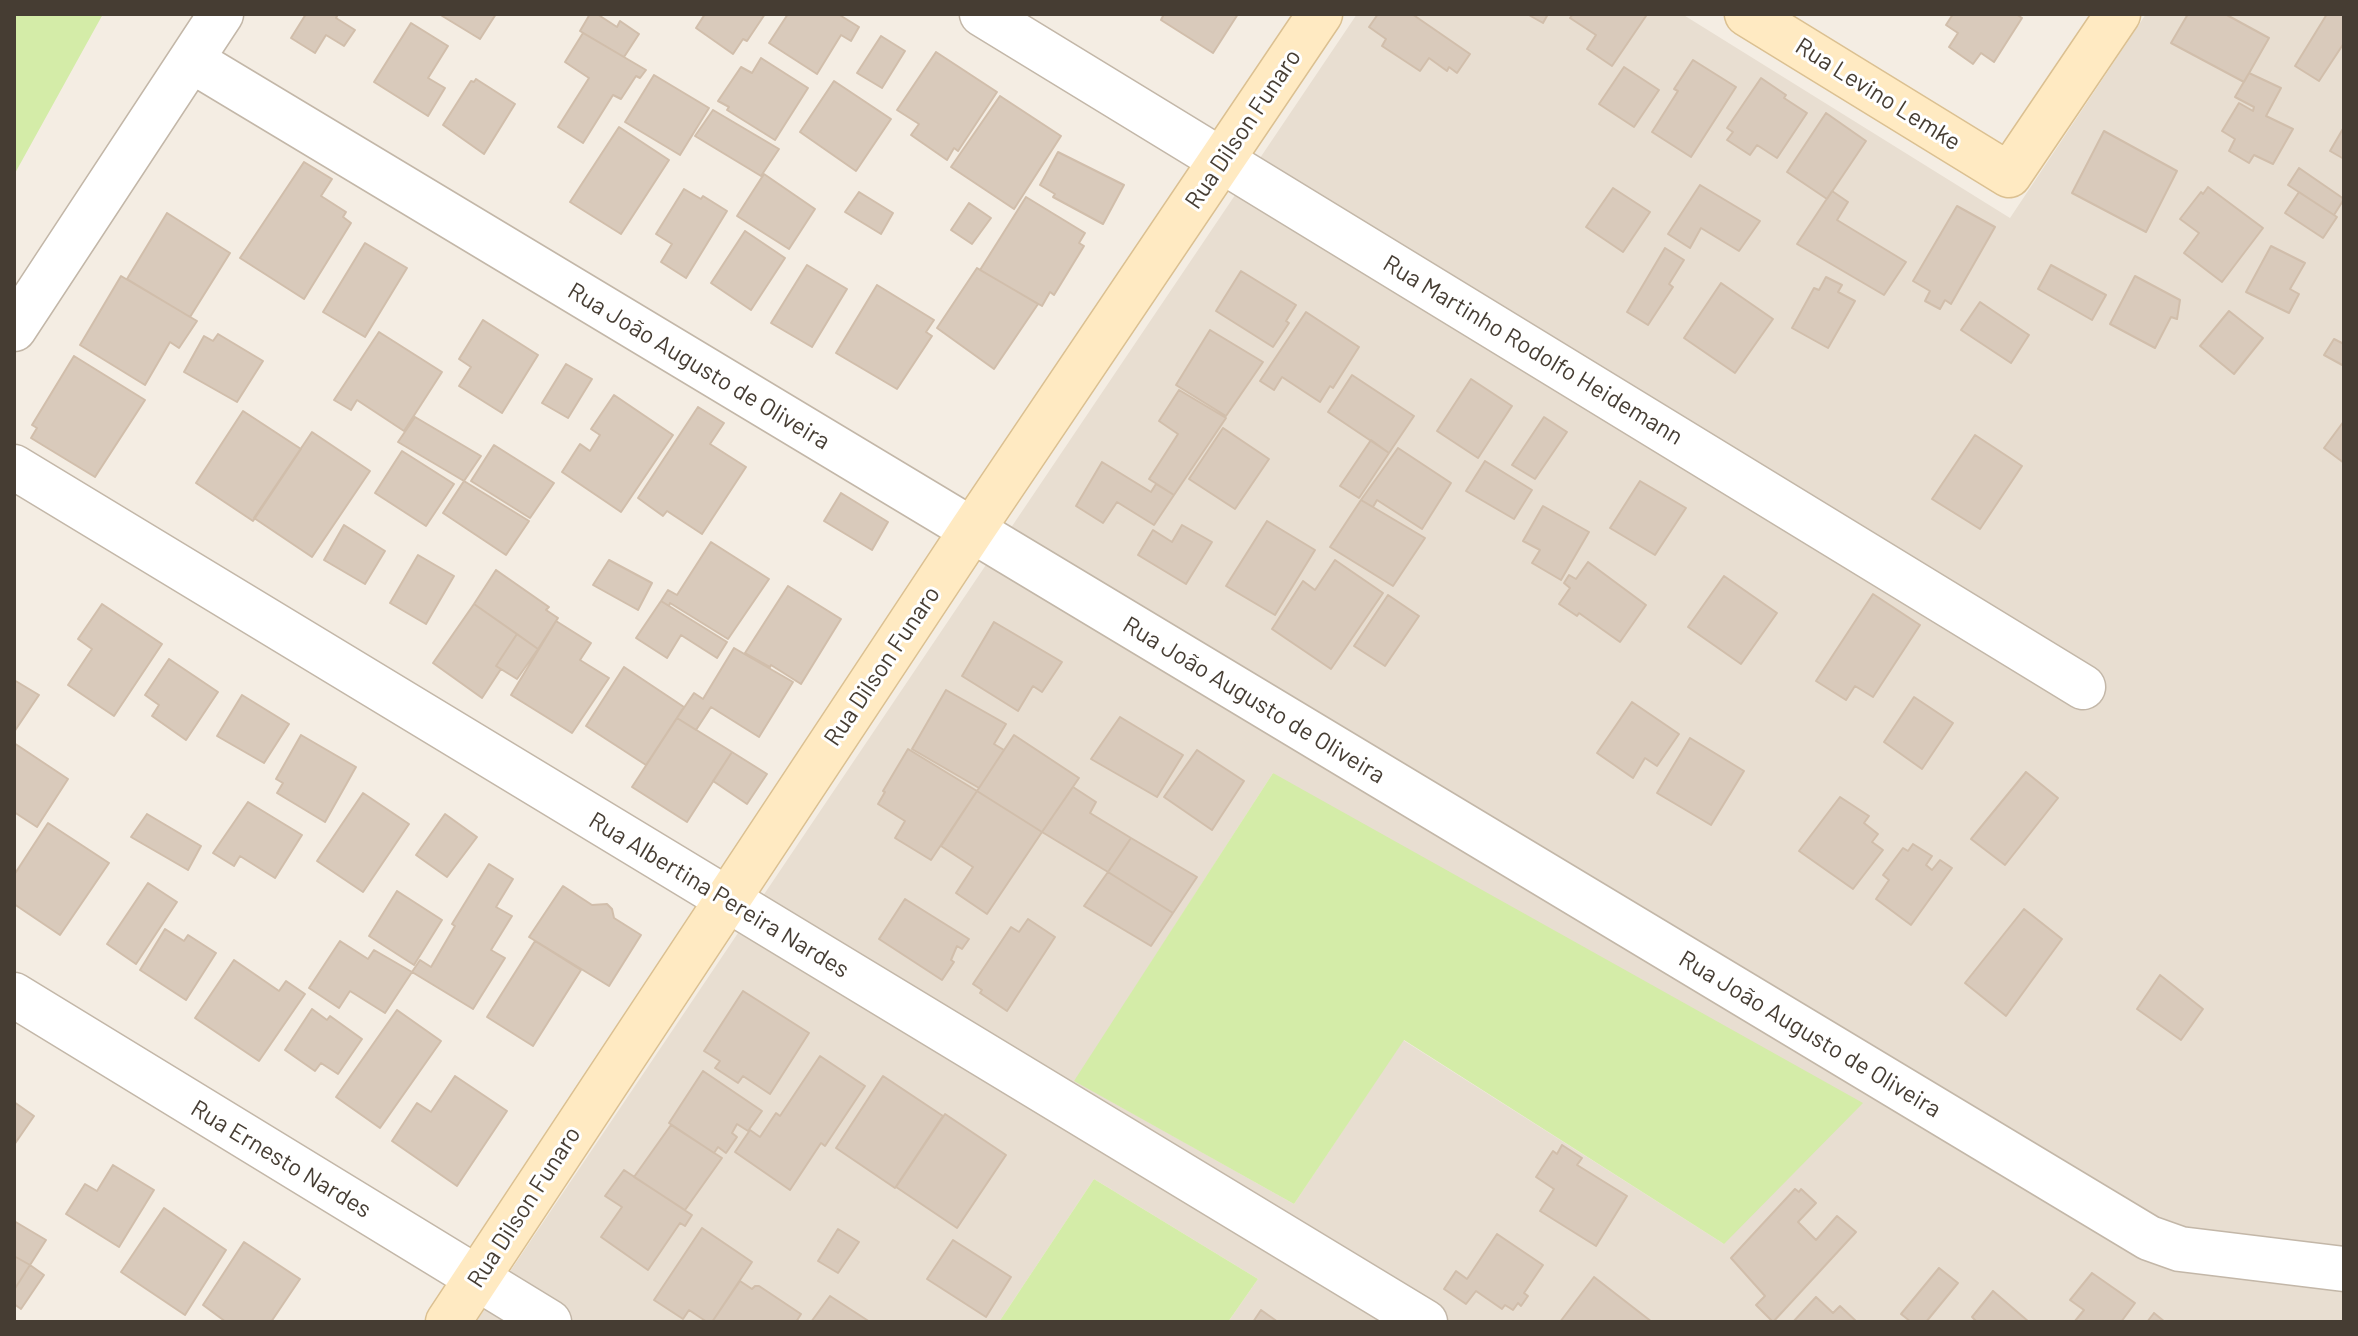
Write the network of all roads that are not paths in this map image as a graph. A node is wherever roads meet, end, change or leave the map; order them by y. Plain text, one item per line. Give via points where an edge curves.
1 (221, 14) edge
2 (982, 14) edge
3 (1320, 14) edge
4 (1747, 14) edge
5 (2118, 14) edge
6 (191, 60) junction
7 (1222, 160) junction
8 (14, 329) edge
9 (14, 467) edge
10 (972, 530) junction
11 (2083, 687) dead end
12 (727, 900) junction
13 (14, 995) edge
14 (2344, 1269) edge
15 (477, 1278) junction
16 (448, 1322) edge
17 (549, 1322) edge
18 (1425, 1322) edge

1 - 6 street
2 - 7 street, Rua Martinho Rodolfo Heidemann
3 - 7 street, Rua Dilson Funaro
4 - 5 street, Rua Levino Lemke via 2009,175
6 - 8 street
6 - 10 street, Rua João Augusto de Oliveira
7 - 10 street, Rua Dilson Funaro
7 - 11 street, Rua Martinho Rodolfo Heidemann
9 - 12 street, Rua Albertina Pereira Nardes
10 - 12 street, Rua Dilson Funaro
10 - 14 street, Rua João Augusto de Oliveira via 2149,1238 2180,1249
12 - 15 street, Rua Dilson Funaro
12 - 18 street, Rua Albertina Pereira Nardes
13 - 15 street, Rua Ernesto Nardes
15 - 16 street, Rua Dilson Funaro
15 - 17 street, Rua Ernesto Nardes

